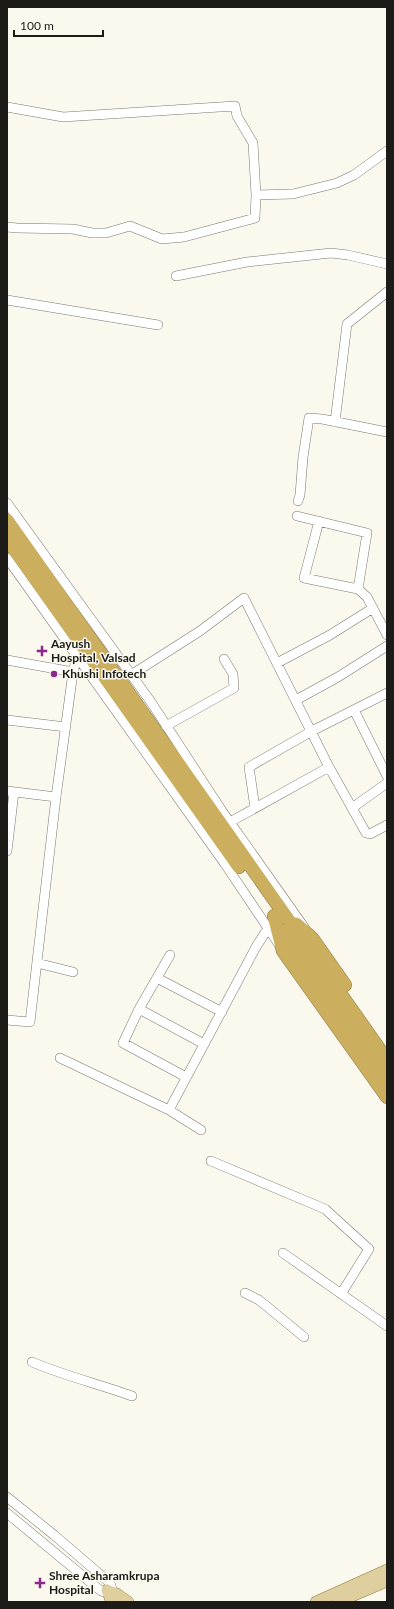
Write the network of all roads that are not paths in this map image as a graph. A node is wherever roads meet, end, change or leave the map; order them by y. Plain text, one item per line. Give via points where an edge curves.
1 (7, 107) edge
2 (387, 151) edge
3 (256, 195) junction
4 (7, 227) edge
5 (387, 264) edge
6 (176, 276) dead end
7 (387, 292) edge
8 (7, 300) edge
9 (158, 325) dead end
10 (335, 422) junction
11 (387, 432) edge
12 (298, 501) dead end
13 (7, 503) edge
14 (297, 516) dead end
15 (7, 520) edge
16 (319, 521) junction
17 (7, 540) edge
18 (7, 558) edge
19 (358, 589) junction
20 (373, 608) junction
21 (387, 635) edge
22 (387, 646) edge
23 (77, 657) junction
24 (224, 659) dead end
25 (7, 660) edge
26 (277, 663) junction
27 (73, 672) junction
28 (131, 675) junction
29 (387, 693) edge
30 (296, 700) junction
31 (354, 710) junction
32 (7, 720) edge
33 (166, 726) junction
34 (66, 727) junction
35 (312, 732) junction
36 (168, 740) junction
37 (329, 767) junction
38 (387, 776) edge
39 (387, 783) edge
40 (10, 791) edge
41 (56, 797) junction
42 (255, 808) junction
43 (352, 808) junction
44 (230, 822) junction
45 (387, 825) edge
46 (7, 851) edge
47 (277, 913) junction
48 (268, 928) junction
49 (312, 938) junction
50 (283, 951) junction
51 (170, 955) dead end
52 (37, 963) junction
53 (73, 972) dead end
54 (157, 978) junction
55 (139, 1009) junction
56 (222, 1012) junction
57 (7, 1020) edge
58 (204, 1044) junction
59 (387, 1047) edge
60 (60, 1058) dead end
61 (387, 1060) edge
62 (186, 1077) junction
63 (387, 1078) edge
64 (387, 1097) edge
65 (169, 1110) junction
66 (201, 1130) dead end
67 (211, 1161) dead end
68 (283, 1253) dead end
69 (245, 1293) dead end
70 (341, 1294) junction
71 (387, 1326) edge
72 (304, 1337) dead end
73 (32, 1362) dead end
74 (132, 1396) dead end
75 (7, 1497) edge
76 (7, 1513) edge
77 (387, 1570) edge
78 (387, 1581) edge
79 (111, 1594) edge
80 (128, 1602) edge
81 (316, 1602) edge
82 (338, 1602) edge

1 - 3 street via 63,117 235,106 237,116 253,143
2 - 3 street via 354,175 337,183 292,194
3 - 4 street via 255,218 184,237 162,239 130,226 106,233
5 - 6 street via 331,253 247,262
7 - 10 street via 347,324
8 - 9 street
10 - 11 street
10 - 12 street via 309,418
13 - 28 street
14 - 16 street
15 - 36 highway
16 - 19 street via 368,533
16 - 19 street via 304,578
17 - 47 highway
18 - 23 street
19 - 20 street via 367,597
20 - 21 street
20 - 26 street via 330,635
22 - 30 street
23 - 27 street
23 - 48 street
24 - 33 street via 233,674 234,688
25 - 27 street
26 - 28 street via 244,598 200,631
26 - 30 street
27 - 34 street
28 - 33 street
29 - 31 street
30 - 35 street
31 - 35 street
31 - 38 street
32 - 34 street
33 - 36 street
34 - 41 street
35 - 37 street
35 - 42 street via 249,767
36 - 44 street
36 - 47 highway
37 - 42 street
37 - 43 street
39 - 43 street
40 - 41 street
40 - 46 street
41 - 52 street
42 - 44 street
43 - 45 street via 366,833 370,834
44 - 49 street
47 - 49 highway
47 - 50 highway
47 - 61 highway
47 - 63 highway
48 - 50 street
48 - 56 street
49 - 59 highway
50 - 64 highway
51 - 54 street
52 - 53 street
52 - 57 street via 30,1022
54 - 55 street
54 - 56 street
55 - 58 street
55 - 62 street via 123,1043
56 - 58 street
58 - 62 street
60 - 65 street
62 - 65 street
65 - 66 street
67 - 70 street via 325,1209 369,1249
68 - 70 street
69 - 72 street via 259,1300
70 - 71 street
73 - 74 street
75 - 79 street via 110,1583
76 - 79 street via 101,1591
77 - 81 main road
78 - 82 main road
79 - 80 main road

